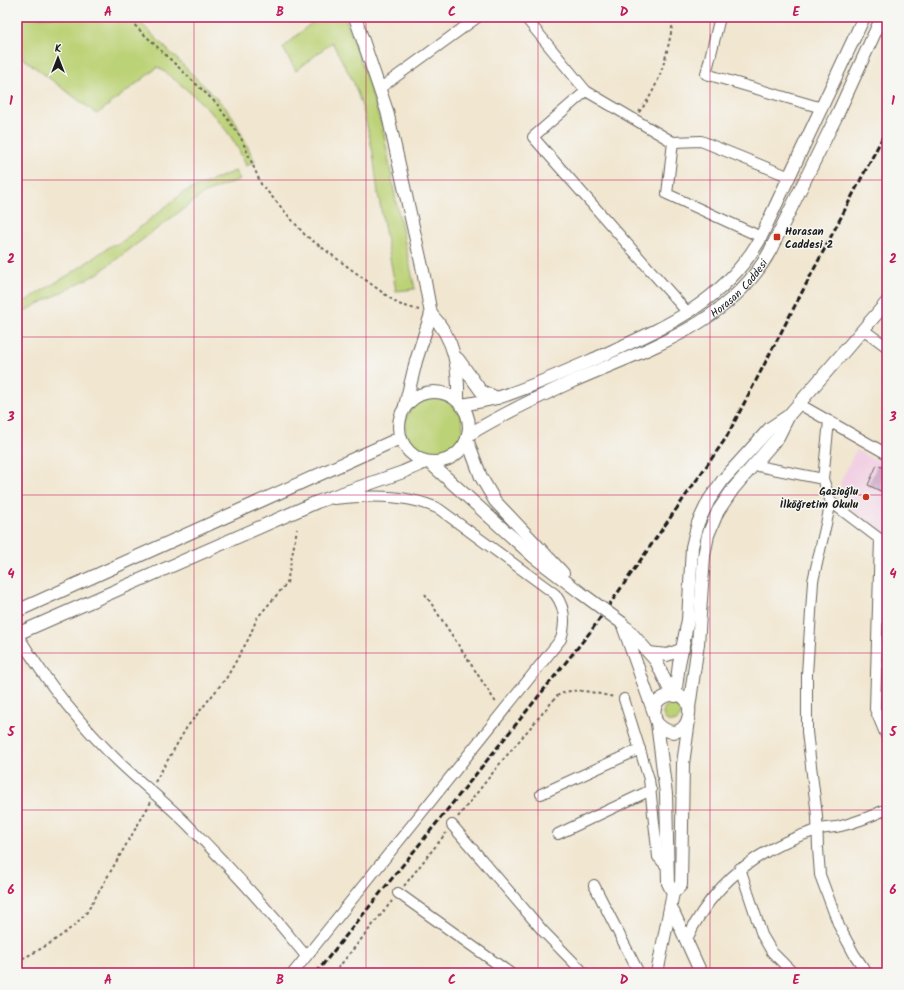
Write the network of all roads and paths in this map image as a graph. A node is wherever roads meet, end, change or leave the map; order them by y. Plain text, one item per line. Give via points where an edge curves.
1 (126, 17) edge
2 (355, 17) edge
3 (478, 17) edge
4 (525, 17) edge
5 (674, 17) edge
6 (720, 17) edge
7 (864, 17) edge
8 (882, 17) edge
9 (379, 89) junction
10 (586, 91) junction
11 (822, 108) junction
12 (633, 119) junction
13 (673, 142) junction
14 (790, 177) junction
15 (761, 237) junction
16 (887, 302) edge
17 (688, 313) junction
18 (431, 314) junction
19 (864, 330) junction
20 (887, 347) edge
21 (455, 355) junction
22 (497, 398) junction
23 (460, 403) junction
24 (799, 404) junction
25 (405, 406) junction
26 (790, 415) junction
27 (829, 421) junction
28 (468, 437) junction
29 (400, 438) junction
30 (887, 454) edge
31 (427, 462) junction
32 (753, 465) junction
33 (823, 479) junction
34 (317, 502) junction
35 (831, 502) junction
36 (297, 529) dead end
37 (884, 541) edge
38 (581, 593) junction
39 (425, 594) dead end
40 (17, 611) edge
41 (622, 623) junction
42 (17, 634) edge
43 (683, 649) junction
44 (649, 653) junction
45 (674, 695) junction
46 (624, 699) joint
47 (502, 713) junction
48 (689, 713) junction
49 (656, 718) junction
50 (887, 738) edge
51 (640, 749) junction
52 (651, 790) junction
53 (153, 792) junction
54 (541, 794) dead end
55 (887, 810) edge
56 (452, 825) junction
57 (818, 829) junction
58 (558, 834) dead end
59 (667, 867) junction
60 (740, 868) junction
61 (594, 885) dead end
62 (398, 893) junction
63 (673, 893) junction
64 (671, 907) junction
65 (686, 941) junction
66 (306, 956) junction
67 (17, 961) edge
68 (293, 973) edge
69 (334, 973) edge
70 (510, 973) edge
71 (584, 973) edge
72 (639, 973) edge
73 (657, 973) edge
74 (701, 973) edge
75 (793, 973) edge
76 (867, 973) edge

1 - 18 path via 218,104 241,138 261,184 305,235 398,304
2 - 9 street
3 - 9 street
4 - 10 street
5 - 12 path via 667,53 655,86
6 - 11 street via 706,74
7 - 11 street, Horasan Caddesi
8 - 28 street, Horasan Caddesi via 770,251 748,284 710,315 668,341 570,383 492,421
9 - 18 street via 387,111
10 - 12 street
10 - 17 street via 533,137
11 - 14 street, Horasan Caddesi
12 - 13 street
13 - 14 street via 701,141
13 - 15 street via 667,194
14 - 15 street, Horasan Caddesi
15 - 17 street, Horasan Caddesi via 752,253 733,276
16 - 19 street
17 - 22 street, Horasan Caddesi via 635,341
18 - 21 street via 448,337
18 - 25 street
19 - 20 street
19 - 24 street
21 - 22 street via 481,391
21 - 23 street
22 - 23 street, Horasan Caddesi
23 - 25 street via 445,394 431,392 416,396
23 - 28 street via 469,420
24 - 26 street
24 - 27 street
25 - 29 street via 399,419
26 - 32 street via 778,438
26 - 43 street via 770,428 736,465 716,490 703,512 692,547 688,620
27 - 30 street
27 - 33 street
28 - 31 street via 462,449 451,458 437,463
28 - 38 street via 481,477 496,501
29 - 31 street via 409,453
29 - 40 street
31 - 34 street
31 - 38 street via 534,557
32 - 33 street
32 - 48 street via 723,503 708,535 702,568 698,644
33 - 35 street
34 - 42 street
34 - 47 street via 369,497 404,499 428,504 555,594 561,602 564,615 561,639
35 - 37 street
35 - 57 street via 813,582 806,674 807,732
36 - 53 path via 288,583 257,618 227,677 187,727
37 - 50 street via 875,709
38 - 41 street, bridge
39 - 47 path
41 - 44 street
41 - 49 street
42 - 53 street via 72,712 105,749
43 - 44 street via 667,655
43 - 45 street
44 - 45 street
45 - 48 street via 683,699
45 - 49 street via 658,702
46 - 51 street
46 - 56 path via 576,691 557,696
47 - 66 street
48 - 49 street via 686,724 677,730 666,730
48 - 63 street via 683,764 680,884
49 - 59 street via 666,794
51 - 52 street
51 - 54 street
52 - 58 street
52 - 59 street via 658,857
53 - 66 street via 248,886
53 - 67 path via 87,912 78,922 48,944
55 - 57 street via 840,827
56 - 62 path
56 - 71 street via 543,931
57 - 60 street via 771,848
57 - 76 street via 819,863 825,891 846,940
59 - 63 street via 668,883
60 - 65 street via 708,902
60 - 75 street via 764,939 772,952
61 - 72 street
62 - 69 path
62 - 70 street
63 - 64 street
64 - 65 street
64 - 73 street
65 - 74 street
66 - 68 street

